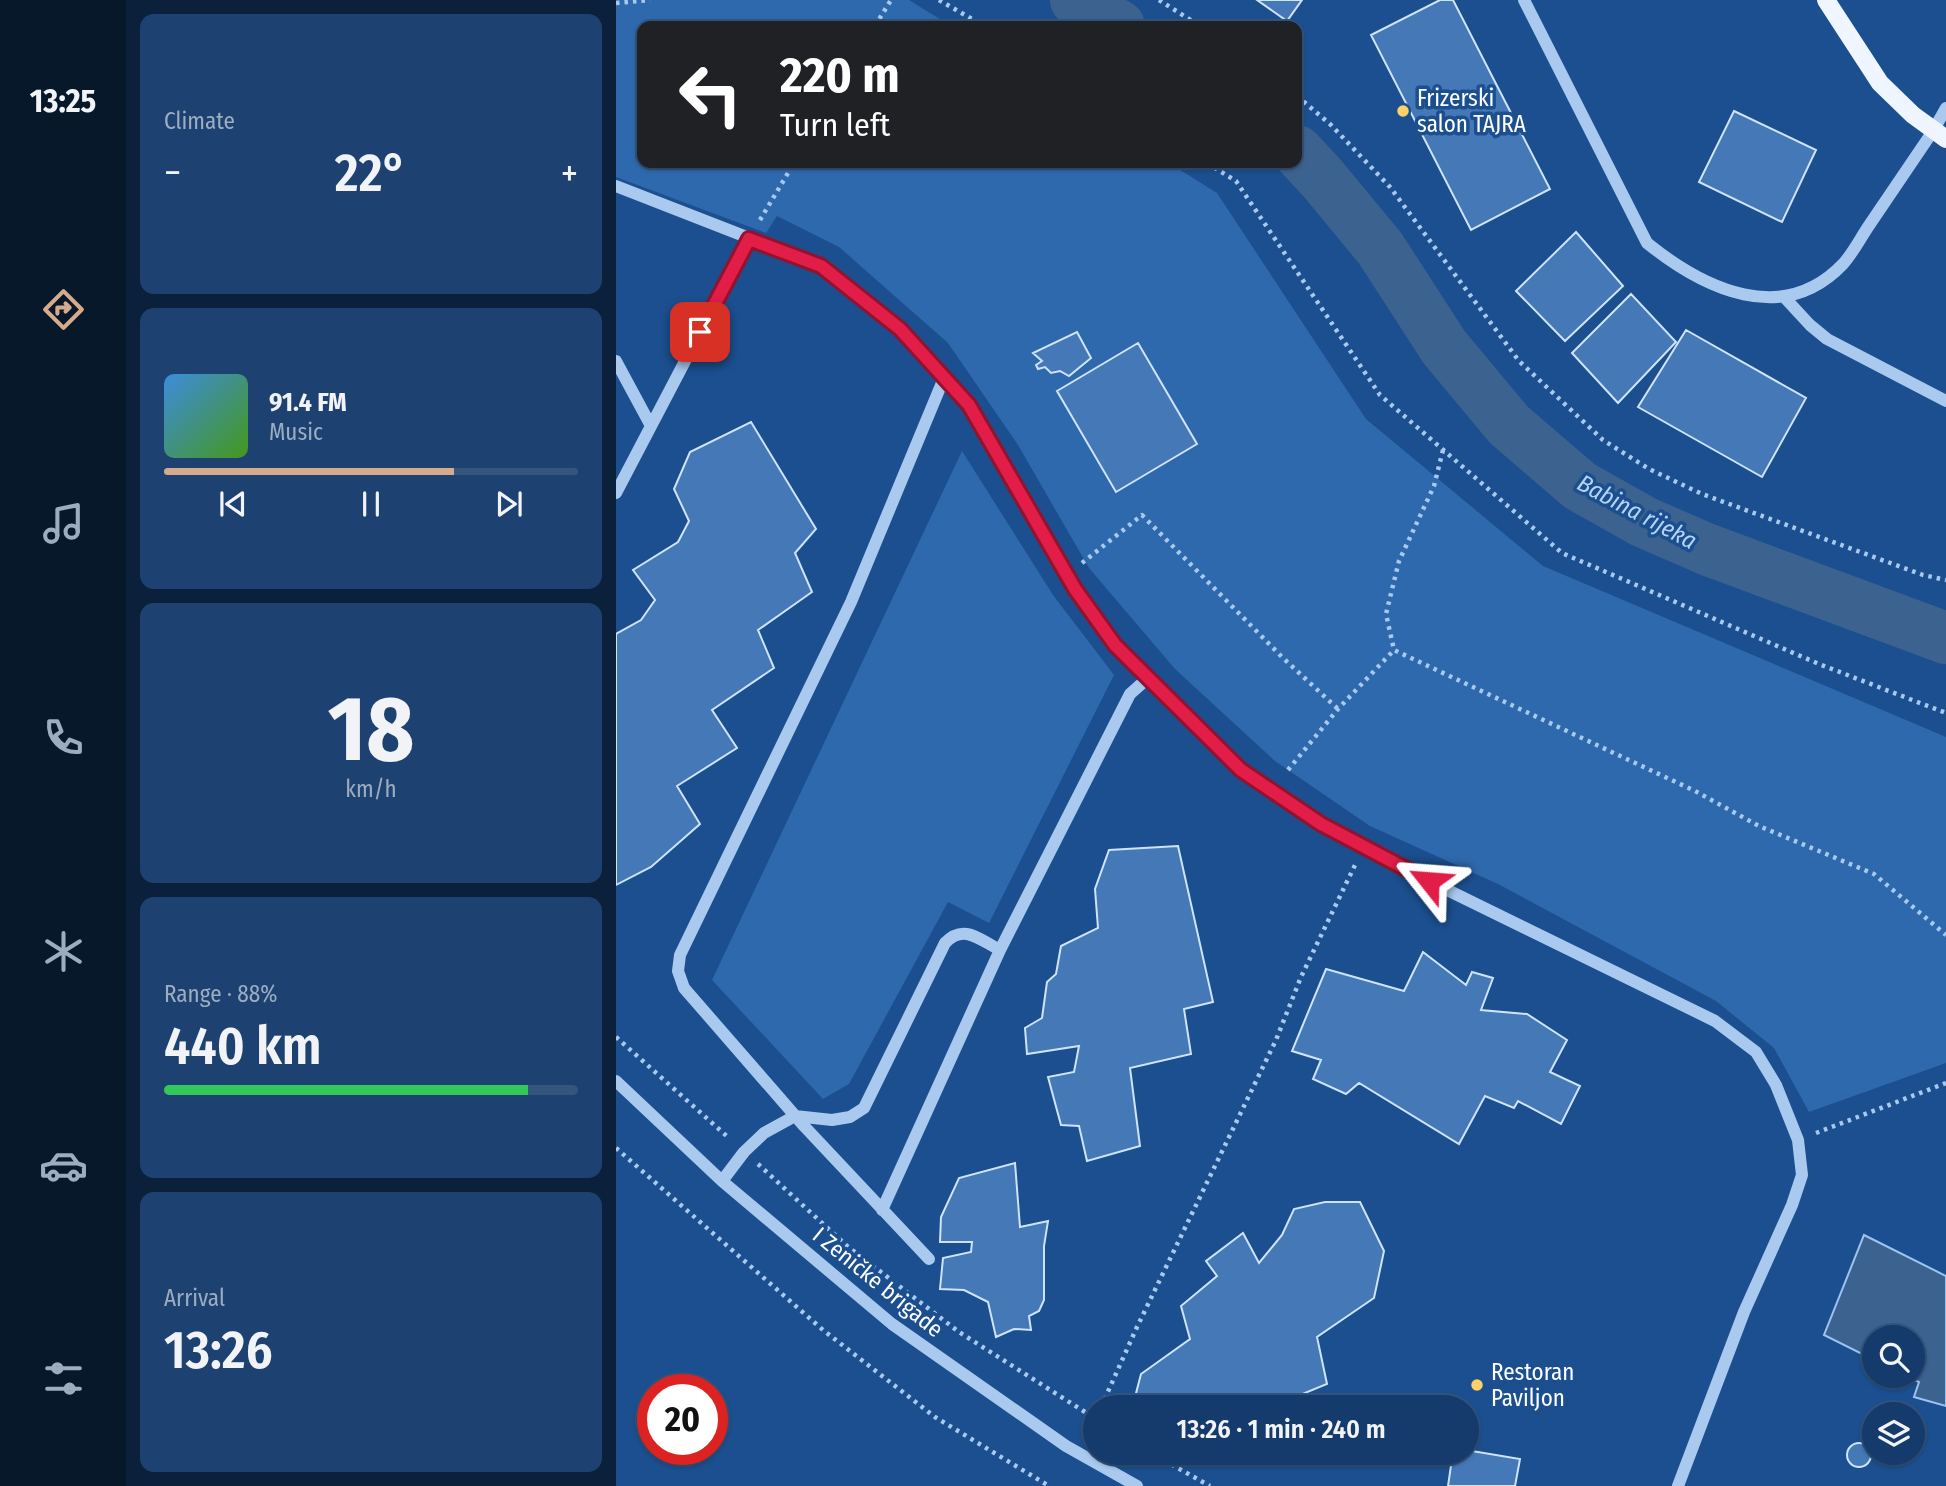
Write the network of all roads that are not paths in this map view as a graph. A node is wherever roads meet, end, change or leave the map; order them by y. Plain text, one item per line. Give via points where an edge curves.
1 (1524, 0) edge
2 (1826, 0) edge
3 (1946, 108) edge
4 (1940, 135) edge
5 (616, 186) edge
6 (749, 239) junction
7 (1785, 298) junction
8 (616, 361) edge
9 (944, 378) junction
10 (1946, 401) edge
11 (651, 426) junction
12 (616, 493) edge
13 (1148, 678) junction
14 (1000, 950) junction
15 (616, 1082) edge
16 (795, 1116) junction
17 (722, 1181) junction
18 (882, 1210) junction
19 (929, 1259) dead end
20 (1137, 1486) edge
21 (1678, 1486) edge

1 - 7 street via 1647,243 1675,266 1710,284 1750,296
2 - 4 main road via 1881,83
3 - 4 street
4 - 7 street via 1843,263 1816,286
5 - 6 street
6 - 9 street via 821,266 900,329
6 - 11 street
7 - 10 street via 1828,339
8 - 11 street
9 - 13 street via 969,405 1067,575 1115,645
9 - 16 street via 851,602 681,955 678,971 684,988
11 - 12 street
13 - 14 street via 1130,694
13 - 21 street via 1241,770 1321,824 1715,1021 1756,1052 1776,1085 1798,1140 1802,1175
14 - 16 street via 964,932 953,934 864,1108 850,1117 832,1120
14 - 18 street
15 - 17 street, I Zeničke brigade
16 - 17 street via 764,1133
16 - 18 street
17 - 20 street, I Zeničke brigade via 892,1324 1066,1446
18 - 19 street

